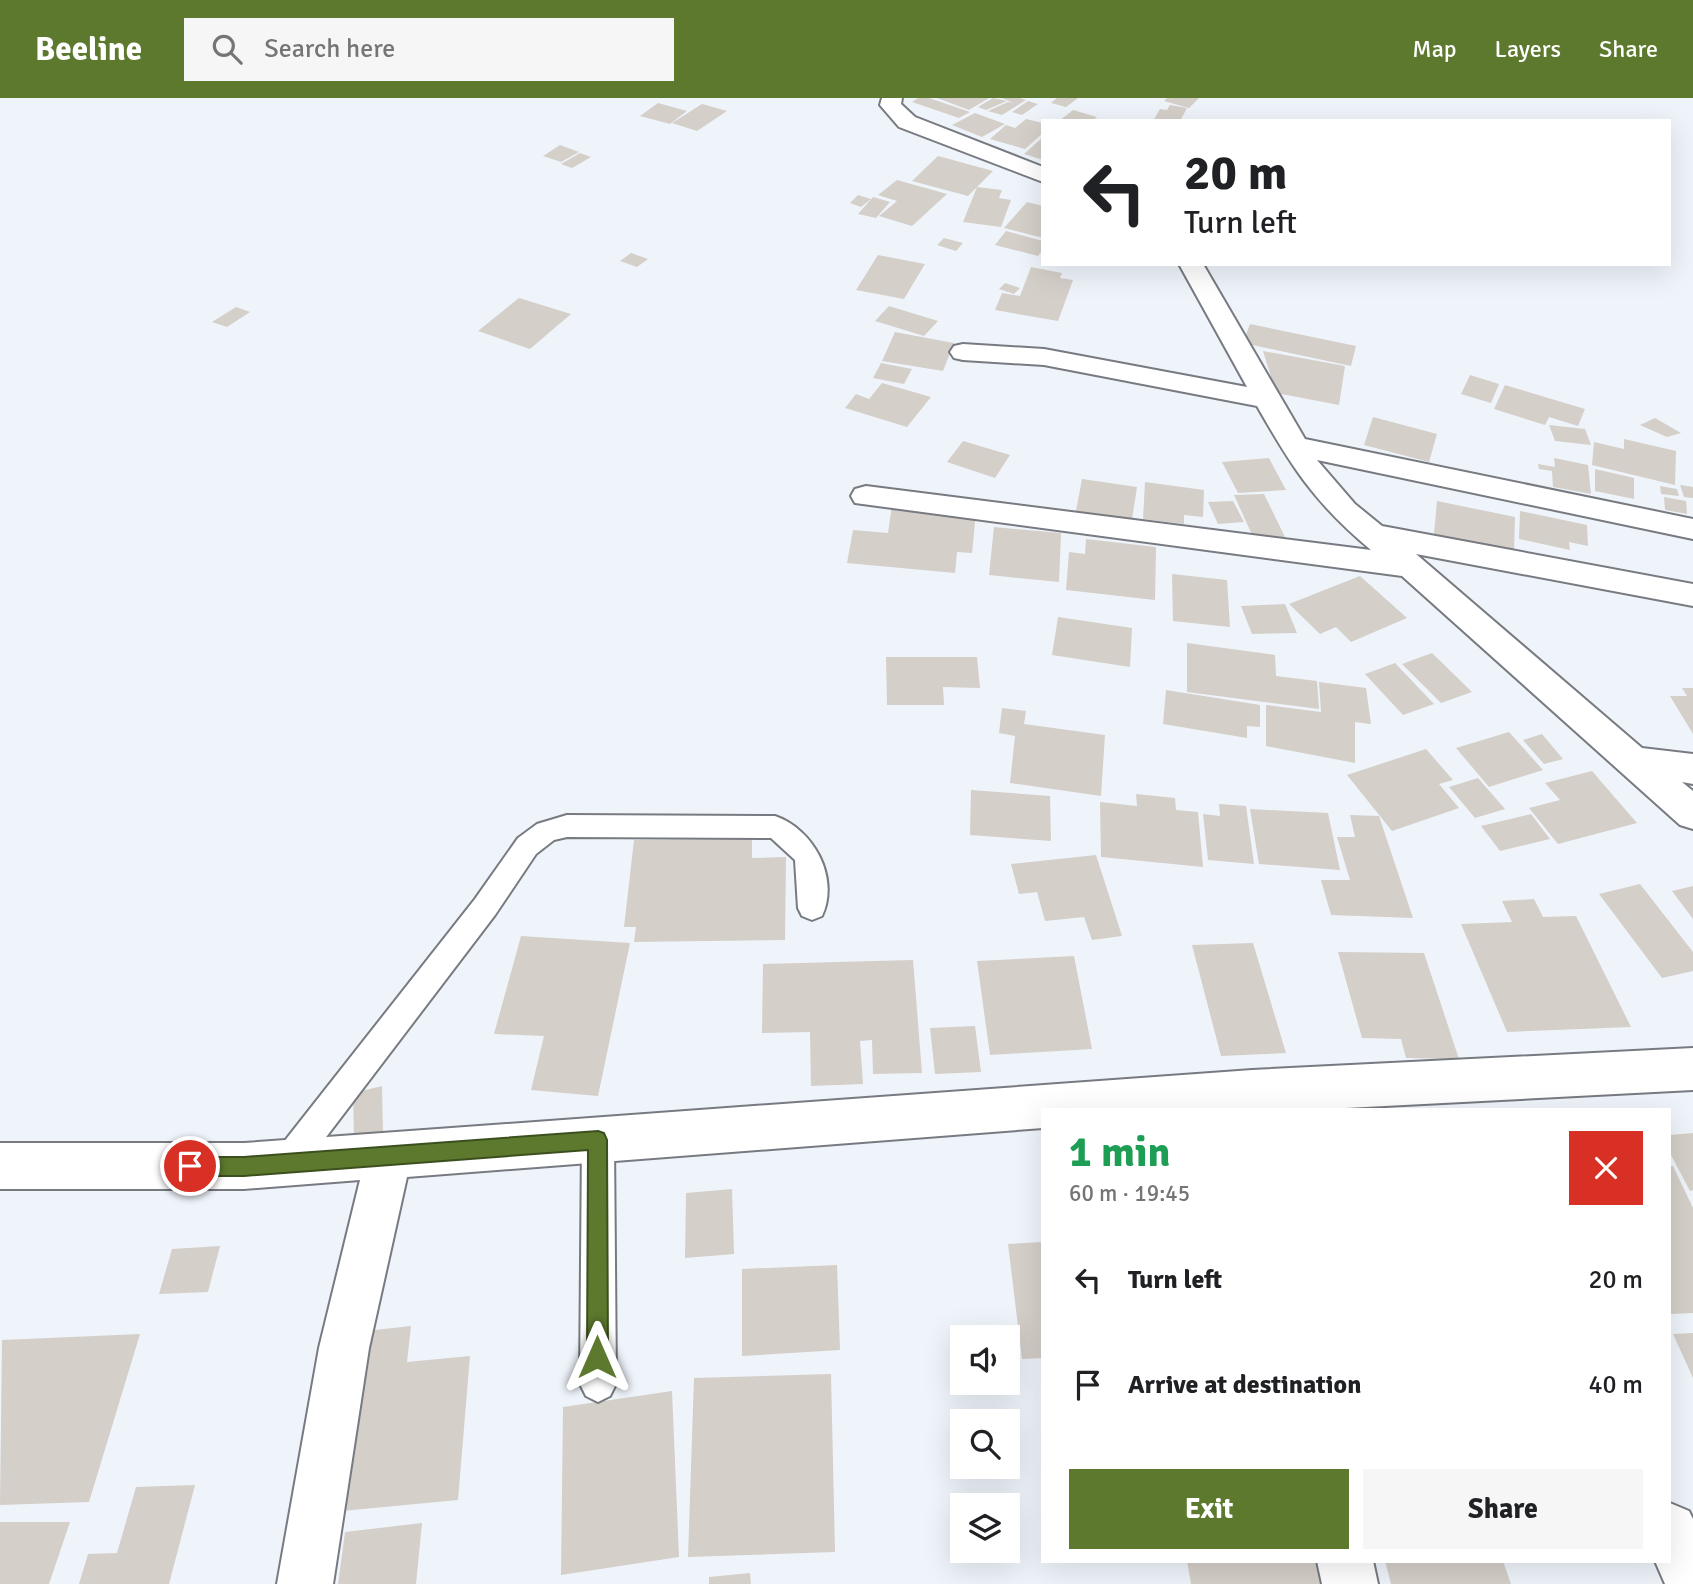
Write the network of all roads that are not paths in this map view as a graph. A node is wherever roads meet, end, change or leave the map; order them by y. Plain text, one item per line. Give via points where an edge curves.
1 (892, 98) edge
2 (1041, 174) edge
3 (1192, 266) edge
4 (963, 352) dead end
5 (1267, 399) junction
6 (1294, 446) junction
7 (866, 496) dead end
8 (1693, 529) edge
9 (1374, 535) junction
10 (1412, 566) junction
11 (1693, 595) edge
12 (1634, 761) junction
13 (1693, 769) edge
14 (1693, 814) edge
15 (812, 908) dead end
16 (1693, 1069) edge
17 (1484, 1095) edge
18 (1254, 1100) edge
19 (1123, 1108) edge
20 (1041, 1113) edge
21 (598, 1140) junction
22 (389, 1156) junction
23 (287, 1163) junction
24 (0, 1166) edge
25 (597, 1384) dead end
26 (1671, 1532) edge
27 (1345, 1563) edge
28 (305, 1584) edge
29 (1350, 1584) edge
30 (1693, 1584) edge

1 - 2 street via 890,105 907,122
3 - 5 street
4 - 5 street via 1044,357
5 - 6 street
6 - 8 street
6 - 9 street via 1344,511
7 - 10 street
9 - 10 street
9 - 11 street
10 - 12 street
12 - 13 street
12 - 14 street
15 - 23 lane via 812,865 807,852 775,827 568,826 546,832 527,846
16 - 17 street
17 - 18 street
18 - 19 street
20 - 21 street
21 - 22 street
21 - 25 lane
22 - 23 street
22 - 28 street via 344,1348
23 - 24 street via 244,1167
26 - 30 street
27 - 29 street

